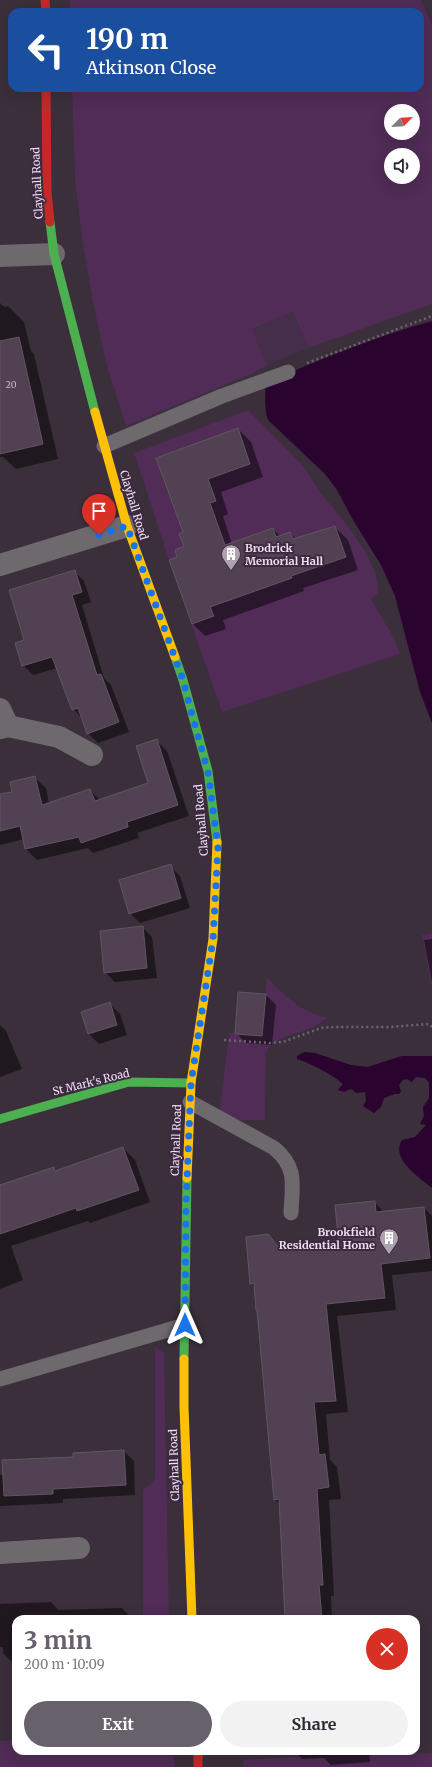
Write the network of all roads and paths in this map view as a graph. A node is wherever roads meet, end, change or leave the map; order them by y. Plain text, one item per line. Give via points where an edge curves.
1 (46, 92) edge
2 (54, 254) junction
3 (0, 256) edge
4 (432, 316) edge
5 (288, 372) joint
6 (104, 446) junction
7 (127, 526) junction
8 (0, 565) edge
9 (3, 721) edge
10 (92, 755) dead end
11 (432, 1027) edge
12 (198, 1038) junction
13 (191, 1083) junction
14 (190, 1102) junction
15 (0, 1119) edge
16 (291, 1213) dead end
17 (185, 1325) junction
18 (0, 1379) edge
19 (78, 1548) dead end
20 (0, 1553) edge
21 (192, 1615) edge
22 (198, 1755) edge
23 (198, 1767) edge

1 - 2 street, Clayhall Road via 47,192
2 - 3 street
2 - 6 street, Clayhall Road
4 - 5 path
5 - 6 lane via 222,396
6 - 7 street, Clayhall Road
7 - 8 street
7 - 12 street, Clayhall Road via 183,680 208,772 218,847 213,939
9 - 10 street via 59,738
11 - 12 path via 429,1024 390,1028 321,1028 283,1042 270,1043
12 - 13 street, Clayhall Road
13 - 14 street, Clayhall Road
13 - 15 street, St Mark's Road via 129,1082
14 - 16 lane via 284,1156 290,1166 292,1177
14 - 17 street, Clayhall Road
17 - 18 lane
17 - 21 street, Clayhall Road via 184,1407
19 - 20 street
22 - 23 street

